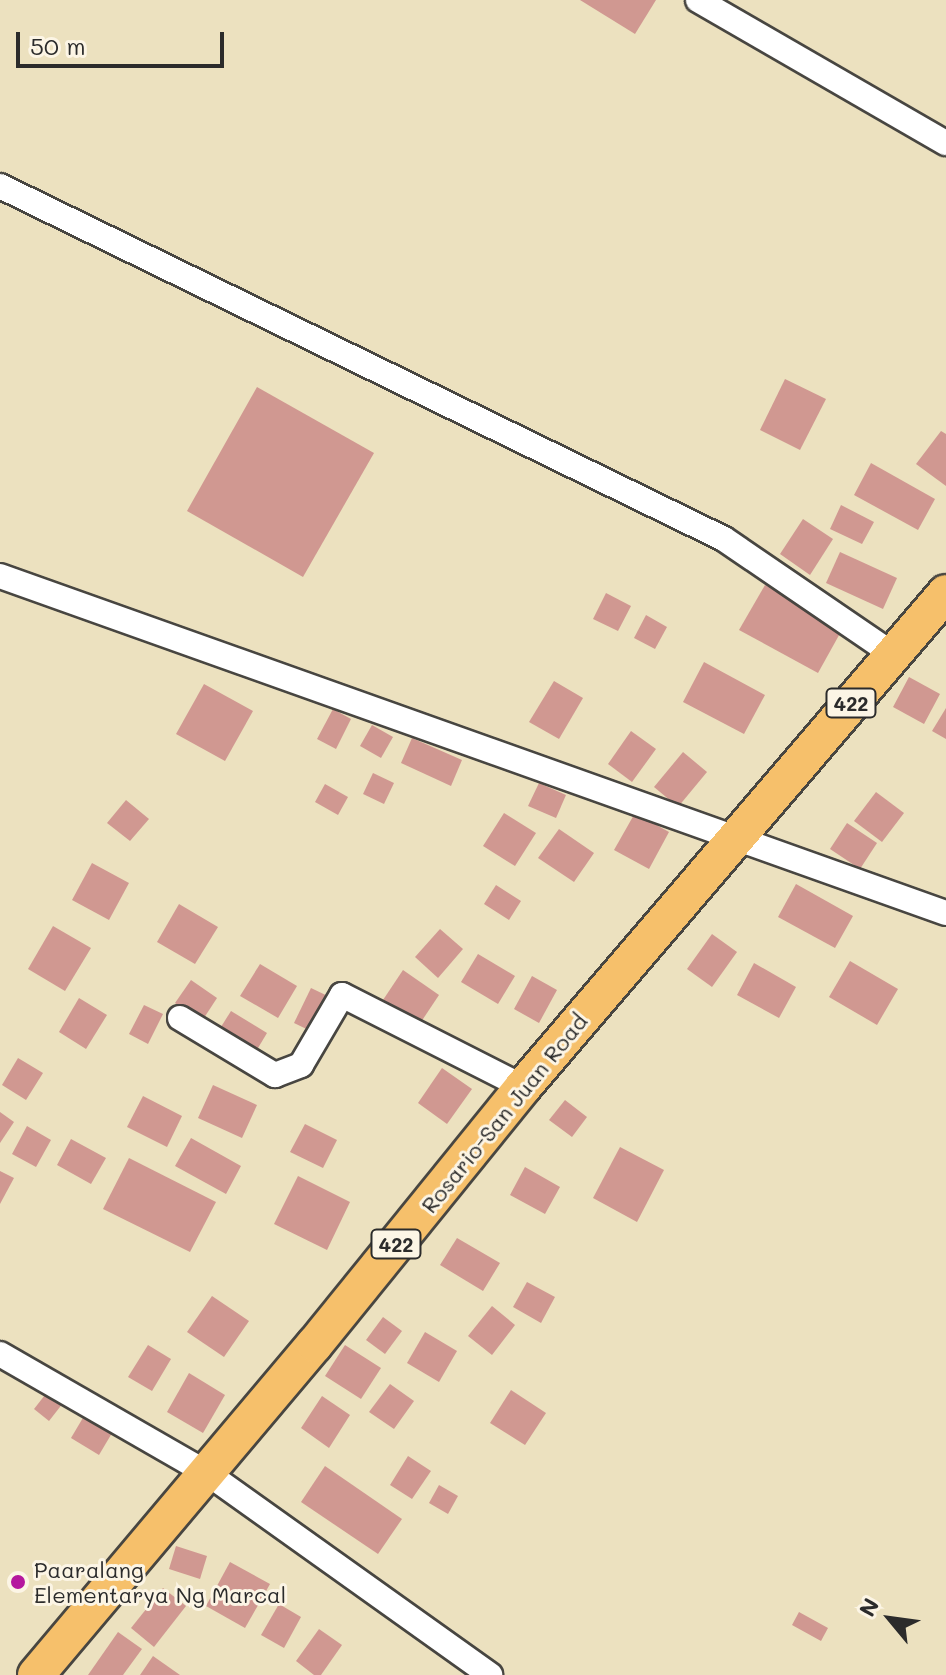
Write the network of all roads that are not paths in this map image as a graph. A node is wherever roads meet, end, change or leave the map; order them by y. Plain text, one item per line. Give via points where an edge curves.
1 (698, 0) edge
2 (946, 143) edge
3 (0, 186) edge
4 (0, 576) edge
5 (946, 593) edge
6 (894, 655) junction
7 (733, 840) junction
8 (946, 913) edge
9 (180, 1018) dead end
10 (523, 1087) junction
11 (0, 1354) edge
12 (207, 1473) junction
13 (36, 1675) edge
14 (490, 1675) edge

1 - 2 street
3 - 6 street via 724,539
4 - 7 street
5 - 6 main road, Rosario-San Juan Road / 422
6 - 7 main road, Rosario-San Juan Road / 422
7 - 8 street
7 - 10 main road, Rosario-San Juan Road / 422
9 - 10 street via 275,1075 301,1065 342,995
10 - 12 main road, Rosario-San Juan Road / 422
11 - 12 street
12 - 13 main road, Rosario-San Juan Road / 422
12 - 14 street

